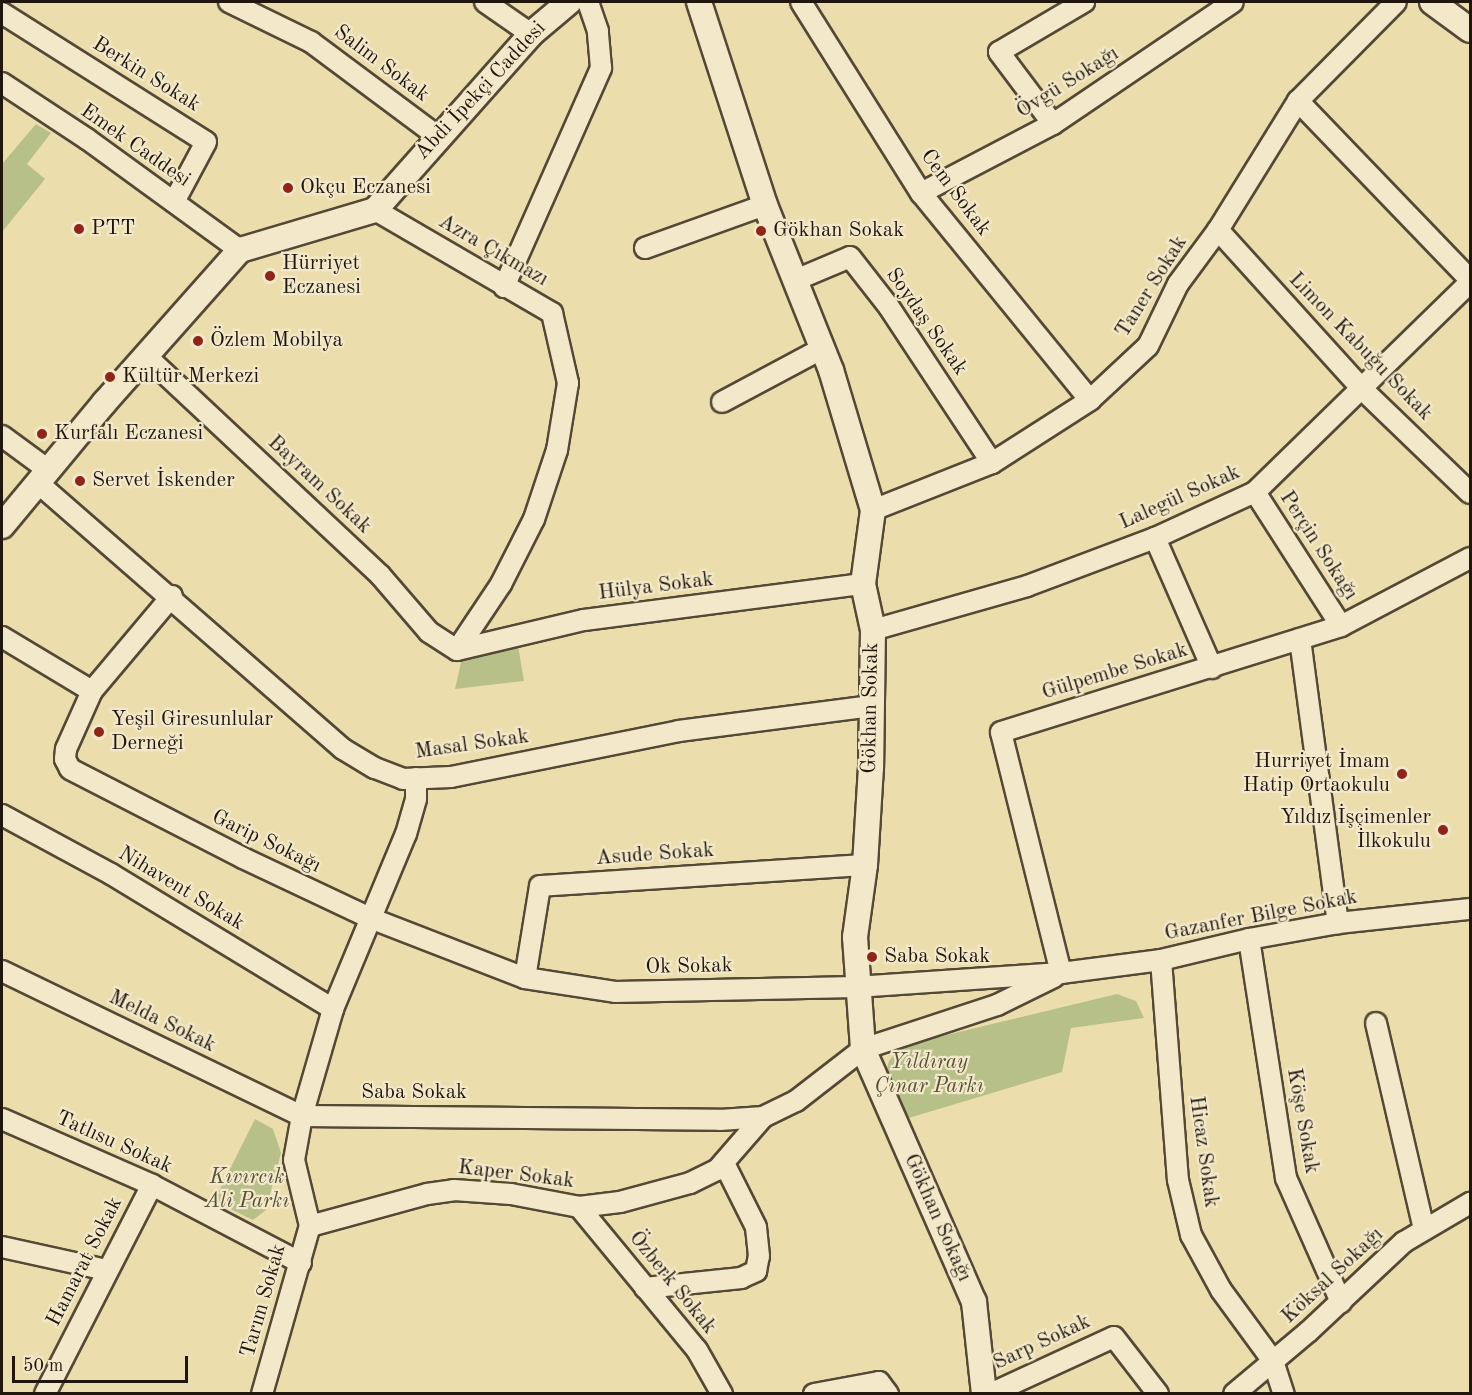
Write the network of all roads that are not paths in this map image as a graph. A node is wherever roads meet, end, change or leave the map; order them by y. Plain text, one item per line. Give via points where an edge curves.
1 (229, 2) edge
2 (486, 2) edge
3 (569, 2) edge
4 (588, 2) edge
5 (699, 2) edge
6 (801, 2) edge
7 (1084, 2) edge
8 (1233, 2) edge
9 (1396, 2) edge
10 (1432, 2) edge
11 (2, 13) edge
12 (1470, 30) edge
13 (531, 34) junction
14 (2, 83) edge
15 (1298, 101) junction
16 (1053, 124) junction
17 (437, 136) junction
18 (921, 193) junction
19 (174, 202) junction
20 (765, 206) junction
21 (375, 210) junction
22 (1218, 230) junction
23 (645, 248) dead end
24 (240, 250) junction
25 (798, 279) junction
26 (1470, 281) edge
27 (504, 287) junction
28 (823, 348) junction
29 (146, 356) junction
30 (1362, 389) junction
31 (1090, 400) junction
32 (722, 402) dead end
33 (2, 436) edge
34 (992, 463) junction
35 (42, 476) junction
36 (1255, 492) junction
37 (1470, 493) edge
38 (873, 510) junction
39 (2, 526) edge
40 (1155, 538) junction
41 (1470, 558) edge
42 (864, 584) junction
43 (172, 596) junction
44 (1341, 626) junction
45 (873, 630) junction
46 (2, 637) edge
47 (1300, 639) junction
48 (457, 651) junction
49 (1212, 668) junction
50 (92, 691) junction
51 (871, 706) junction
52 (417, 778) junction
53 (2, 815) edge
54 (865, 865) junction
55 (1470, 909) edge
56 (370, 918) junction
57 (1338, 923) junction
58 (1249, 939) junction
59 (1161, 960) junction
60 (2, 971) edge
61 (1061, 973) junction
62 (525, 978) junction
63 (856, 987) junction
64 (333, 1009) junction
65 (1376, 1023) dead end
66 (863, 1049) junction
67 (302, 1116) junction
68 (763, 1117) junction
69 (2, 1119) edge
70 (724, 1163) junction
71 (152, 1185) junction
72 (1470, 1203) edge
73 (579, 1207) junction
74 (310, 1226) junction
75 (1424, 1230) junction
76 (2, 1247) edge
77 (301, 1263) junction
78 (107, 1270) junction
79 (645, 1288) junction
80 (1341, 1302) junction
81 (1273, 1361) junction
82 (45, 1394) edge
83 (262, 1394) edge
84 (722, 1394) edge
85 (814, 1394) edge
86 (888, 1394) edge
87 (984, 1394) edge
88 (990, 1394) edge
89 (1158, 1394) edge
90 (1234, 1394) edge
91 (1284, 1394) edge

1 - 17 street, Salim Sokak via 311,42
2 - 13 street
3 - 13 street, Abdi İpekçi Caddesi
4 - 27 street via 598,31 601,68
5 - 20 street, Gökhan Sokak
6 - 18 street, Cem Sokak
7 - 16 street via 999,52
8 - 16 street, Övgü Sokağı
9 - 15 street, Taner Sokak
10 - 12 street
11 - 19 street, Berkin Sokak via 206,142
13 - 17 street, Abdi İpekçi Caddesi
14 - 19 street, Emek Caddesi
15 - 22 street, Taner Sokak
15 - 26 street
16 - 18 street, Övgü Sokağı
17 - 21 street, Abdi İpekçi Caddesi
18 - 31 street, Cem Sokak
19 - 24 street, Emek Caddesi
20 - 23 street
20 - 25 street, Gökhan Sokak
21 - 24 street
21 - 27 street, Azra Çıkmazı
22 - 30 street, Limon Kabuğu Sokak
22 - 31 street, Taner Sokak via 1178,284 1148,346
24 - 29 street
25 - 28 street, Gökhan Sokak
25 - 34 street, Soydaş Sokak via 850,257 889,307
26 - 30 street, Lalegül Sokak
27 - 48 street, Azra Çıkmazı via 552,312 568,383 557,450 534,519 501,584
28 - 32 street
28 - 38 street, Gökhan Sokak
29 - 35 street
29 - 48 street, Bayram Sokak via 380,575 429,632
30 - 36 street, Lalegül Sokak
30 - 37 street, Limon Kabuğu Sokak
31 - 34 street, Taner Sokak
33 - 35 street, Masal Sokak
34 - 38 street, Taner Sokak
35 - 39 street
35 - 43 street, Masal Sokak
36 - 40 street, Lalegül Sokak
36 - 44 street, Perçin Sokağı
38 - 42 street, Gökhan Sokak
40 - 45 street, Lalegül Sokak via 1028,586
40 - 49 street
41 - 44 street, Gülpembe Sokak
42 - 45 street, Gökhan Sokak
42 - 48 street, Hülya Sokak via 584,620
43 - 50 street, Garip Sokağı
43 - 52 street, Masal Sokak via 343,749 375,768 404,779
44 - 47 street, Gülpembe Sokak
45 - 51 street, Gökhan Sokak
46 - 50 street
47 - 49 street, Gülpembe Sokak
47 - 57 street
49 - 61 street, Gülpembe Sokak via 1001,732
50 - 56 street, Garip Sokağı via 66,749 70,769
51 - 52 street, Masal Sokak via 679,732 501,768
51 - 54 street, Gökhan Sokak
52 - 56 street, Tarım Sokak via 406,834
53 - 64 street, Nihavent Sokak via 111,874
54 - 62 street, Asude Sokak via 540,886
54 - 63 street, Gökhan Sokak via 855,937
55 - 57 street, Gazanfer Bilge Sokak
56 - 62 street, Garip Sokağı
56 - 64 street, Tarım Sokak
57 - 58 street, Gazanfer Bilge Sokak
58 - 59 street, Gazanfer Bilge Sokak
58 - 80 street, Köşe Sokak via 1286,1178
59 - 61 street, Gazanfer Bilge Sokak
59 - 81 street, Hicaz Sokak via 1178,1180 1191,1234 1221,1290
60 - 67 street, Melda Sokak
61 - 63 street, Gazanfer Bilge Sokak
61 - 66 street, Saba Sokak via 997,1005
62 - 63 street, Ok Sokak via 615,992
63 - 66 street, Gökhan Sokak
64 - 67 street, Tarım Sokak
65 - 75 street
66 - 68 street, Saba Sokak via 796,1101
66 - 87 street, Gökhan Sokağı via 974,1302
67 - 68 street, Saba Sokak via 720,1120
67 - 74 street, Tarım Sokak via 294,1160
68 - 70 street, Kaper Sokak
69 - 71 street, Tatlısu Sokak
70 - 73 street, Kaper Sokak via 690,1183 620,1202
70 - 79 street via 756,1227 756,1271 741,1278
71 - 77 street, Tatlısu Sokak
71 - 78 street, Hamarat Sokak
72 - 75 street, Köksal Sokağı
73 - 74 street, Kaper Sokak via 511,1194 454,1190
73 - 79 street, Özberk Sokak
74 - 77 street, Tarım Sokak
75 - 80 street, Köksal Sokağı via 1404,1242
76 - 78 street
77 - 83 street, Tarım Sokak
78 - 82 street, Hamarat Sokak
79 - 84 street, Özberk Sokak via 697,1350
80 - 81 street, Köksal Sokağı
81 - 90 street, Köksal Sokağı
81 - 91 street, Hicaz Sokak
85 - 86 street via 879,1382
88 - 89 street, Sarp Sokak via 1114,1337

